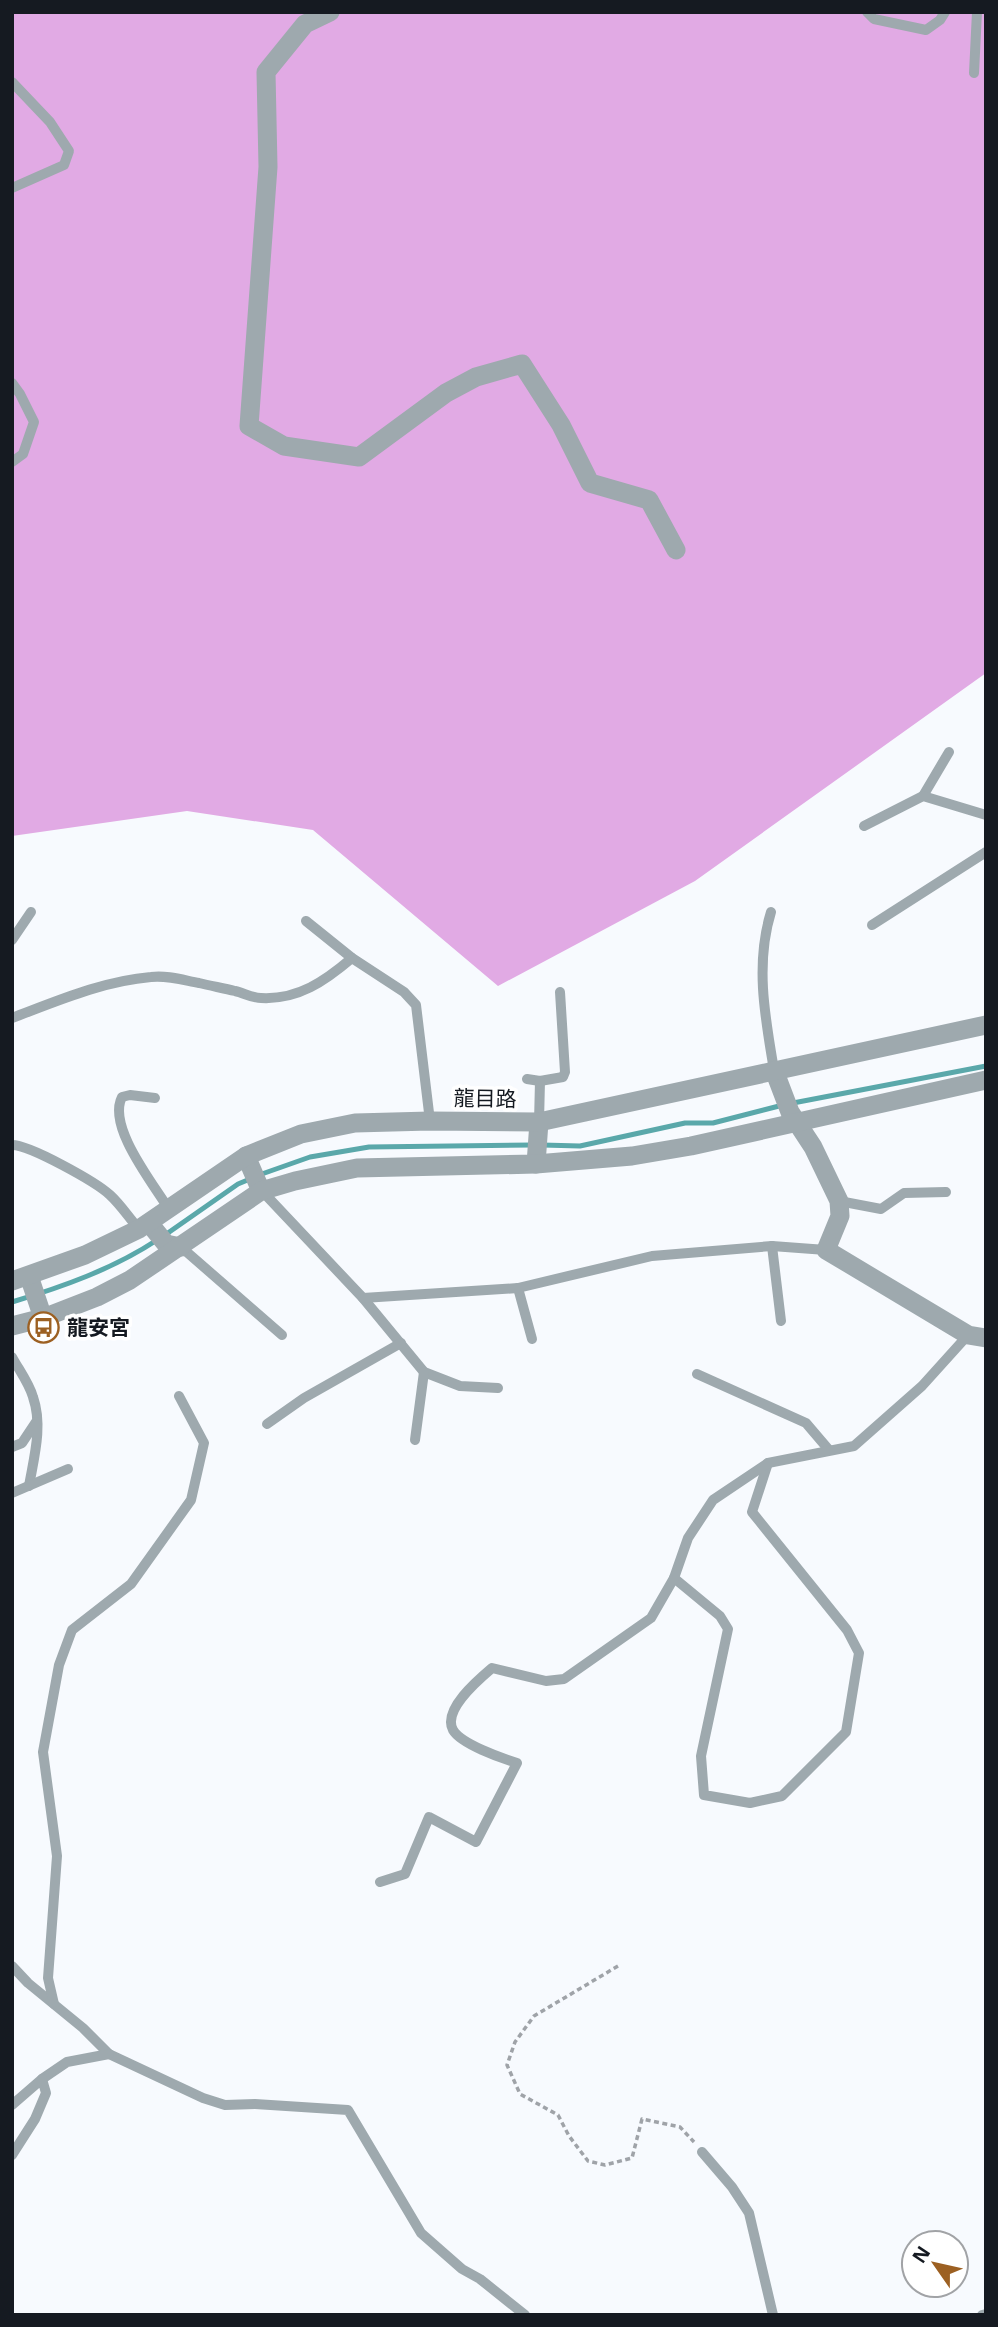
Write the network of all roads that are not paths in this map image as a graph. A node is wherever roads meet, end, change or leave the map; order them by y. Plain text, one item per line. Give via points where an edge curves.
1 (330, 12) edge
2 (867, 12) edge
3 (944, 12) edge
4 (977, 12) edge
5 (974, 73) dead end
6 (12, 82) edge
7 (12, 188) edge
8 (12, 383) edge
9 (12, 462) edge
10 (676, 550) dead end
11 (949, 752) dead end
12 (923, 796) junction
13 (986, 815) edge
14 (864, 826) dead end
15 (986, 852) edge
16 (31, 912) dead end
17 (771, 912) dead end
18 (306, 921) dead end
19 (872, 925) dead end
20 (12, 940) edge
21 (352, 958) junction
22 (560, 992) dead end
23 (12, 1018) edge
24 (986, 1025) edge
25 (776, 1077) junction
26 (527, 1079) dead end
27 (986, 1080) edge
28 (540, 1081) junction
29 (155, 1098) dead end
30 (793, 1116) junction
31 (430, 1121) junction
32 (539, 1128) junction
33 (12, 1145) edge
34 (248, 1160) junction
35 (535, 1162) junction
36 (259, 1188) junction
37 (946, 1192) dead end
38 (839, 1201) junction
39 (168, 1208) junction
40 (147, 1227) junction
41 (174, 1246) junction
42 (772, 1246) junction
43 (827, 1250) junction
44 (24, 1280) edge
45 (517, 1288) junction
46 (363, 1298) junction
47 (41, 1315) junction
48 (781, 1321) dead end
49 (12, 1326) edge
50 (282, 1335) dead end
51 (977, 1337) edge
52 (532, 1339) dead end
53 (401, 1343) junction
54 (12, 1357) edge
55 (425, 1372) junction
56 (697, 1374) dead end
57 (498, 1388) dead end
58 (178, 1396) dead end
59 (38, 1418) junction
60 (268, 1424) dead end
61 (415, 1440) dead end
62 (12, 1447) edge
63 (829, 1450) junction
64 (768, 1463) junction
65 (68, 1469) dead end
66 (29, 1486) junction
67 (12, 1493) edge
68 (674, 1578) junction
69 (380, 1882) dead end
70 (12, 1966) edge
71 (54, 2004) junction
72 (109, 2053) junction
73 (42, 2079) junction
74 (12, 2105) edge
75 (702, 2152) road end
76 (12, 2155) edge
77 (525, 2315) edge
78 (773, 2315) edge

1 - 10 street via 305,24 266,72 268,167 250,426 284,446 359,457 446,393 476,377 522,364 561,425 590,483 649,500
2 - 3 lane via 874,19 926,30
4 - 5 lane
6 - 7 lane via 50,122 69,151 64,165
8 - 9 lane via 34,422 23,454
11 - 12 lane
12 - 13 lane
12 - 14 lane
15 - 19 lane
16 - 20 lane
17 - 25 lane via 764,933 762,1000
18 - 21 lane
21 - 23 lane via 333,974 288,997 259,999 154,976 73,995
21 - 31 lane via 416,1005
22 - 28 lane via 565,1072 563,1077
24 - 25 street, 龍目路
25 - 30 street
25 - 32 street, 龍目路
26 - 28 lane
27 - 30 street
28 - 32 lane
29 - 39 lane via 122,1097 117,1109 128,1143
30 - 35 street via 679,1148
30 - 38 street
31 - 32 street, 龍目路
31 - 34 street, 龍目路 via 355,1123 301,1133
32 - 35 street
33 - 40 lane via 94,1183
34 - 36 street
34 - 39 street, 龍目路
35 - 36 street via 357,1168
36 - 41 street
36 - 46 lane
37 - 38 lane via 904,1193 881,1209
38 - 43 street via 840,1216
39 - 40 street, 龍目路
40 - 41 street
40 - 44 street, 龍目路
41 - 47 street via 130,1280 97,1297
41 - 50 lane
42 - 43 lane
42 - 45 lane via 652,1256
42 - 48 lane
43 - 51 street
44 - 47 street
45 - 46 lane
45 - 52 lane
46 - 53 lane
47 - 49 street
51 - 63 lane via 854,1447
53 - 55 lane
53 - 60 lane
54 - 59 lane via 33,1395
55 - 57 lane via 460,1386
55 - 61 lane
56 - 63 lane via 806,1423
58 - 71 lane via 204,1443 191,1500 131,1584 72,1630 59,1665 43,1752 57,1856 48,1978
59 - 62 lane via 22,1443
59 - 66 lane
63 - 64 lane
64 - 68 lane via 713,1500 688,1538
64 - 68 lane via 752,1512 847,1630 859,1653 846,1732 782,1796 750,1803 704,1795 701,1756 729,1629 720,1615
65 - 66 lane
66 - 67 lane
68 - 69 lane via 651,1618 564,1679 546,1681 492,1668 475,1682 454,1710 450,1721 454,1732 487,1754 517,1763 476,1842 429,1817 405,1874
70 - 71 lane
71 - 72 lane
72 - 73 lane via 67,2062
72 - 77 lane via 225,2105 348,2110 421,2233
73 - 74 lane
73 - 76 lane via 46,2093
75 - 78 lane via 749,2213

